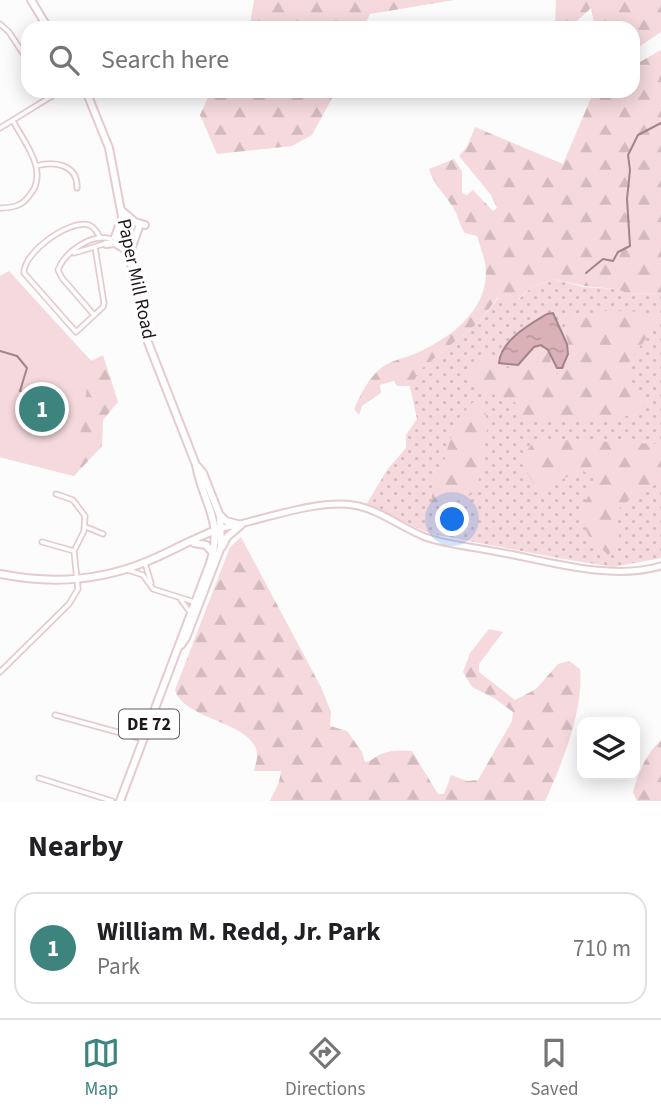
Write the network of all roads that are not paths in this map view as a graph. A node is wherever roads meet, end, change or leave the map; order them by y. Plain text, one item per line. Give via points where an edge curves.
1 (31, 0) edge
2 (44, 21) edge
3 (0, 24) edge
4 (21, 50) edge
5 (49, 98) edge
6 (89, 98) edge
7 (13, 121) junction
8 (0, 128) edge
9 (36, 166) junction
10 (77, 188) dead end
11 (0, 208) edge
12 (122, 212) junction
13 (126, 233) junction
14 (100, 237) junction
15 (111, 240) junction
16 (96, 247) junction
17 (72, 253) junction
18 (129, 253) junction
19 (94, 315) junction
20 (196, 465) junction
21 (55, 494) dead end
22 (219, 514) junction
23 (241, 524) junction
24 (86, 527) junction
25 (219, 529) junction
26 (103, 534) dead end
27 (42, 542) dead end
28 (188, 543) junction
29 (74, 551) junction
30 (216, 556) junction
31 (145, 563) junction
32 (661, 566) edge
33 (126, 570) junction
34 (0, 574) edge
35 (77, 579) junction
36 (151, 585) junction
37 (179, 599) junction
38 (194, 602) junction
39 (190, 612) junction
40 (192, 623) junction
41 (179, 647) junction
42 (0, 672) edge
43 (55, 715) dead end
44 (143, 739) junction
45 (39, 778) dead end
46 (112, 801) edge
47 (120, 801) edge

1 - 2 main road
3 - 4 street
5 - 7 street
6 - 12 main road, Paper Mill Road via 106,138
7 - 8 street
7 - 9 street
9 - 10 street via 65,166 77,178
9 - 11 street via 31,195 16,206
12 - 13 main road, Paper Mill Road
12 - 15 main road
12 - 18 main road via 142,226
13 - 15 street
13 - 18 main road, Paper Mill Road
14 - 15 street
14 - 17 street
14 - 19 street via 89,225 71,226 23,265 24,273 76,332
15 - 16 street
15 - 18 main road
16 - 17 street
16 - 19 street via 104,303
17 - 19 street via 61,262 58,272
18 - 20 main road, Paper Mill Road via 144,332
20 - 22 main road, Paper Mill Road
20 - 25 main road, Paper Mill Road
21 - 24 street via 79,505
22 - 23 main road
22 - 25 main road, Paper Mill Road
23 - 25 street
23 - 30 main road
23 - 32 street via 325,505 350,504 439,541 604,571 636,572
24 - 26 street
24 - 29 street
25 - 28 main road
25 - 30 main road, Paper Mill Road / DE 72 via 221,547
27 - 29 street
28 - 30 main road via 206,545
28 - 31 main road
29 - 35 street
30 - 38 main road, Paper Mill Road / DE 72
30 - 40 main road, Paper Mill Road / DE 72
31 - 33 main road
31 - 36 street
33 - 35 main road
33 - 36 street via 141,573
34 - 35 main road
35 - 42 street via 77,592 69,604
36 - 37 street
37 - 38 street
37 - 39 street
38 - 39 main road, Paper Mill Road / DE 72
38 - 40 main road
39 - 41 main road, Paper Mill Road / DE 72
40 - 41 main road, Paper Mill Road / DE 72
41 - 44 main road, Paper Mill Road / DE 72
43 - 44 street
44 - 47 main road, Paper Mill Road / DE 72
45 - 46 street

